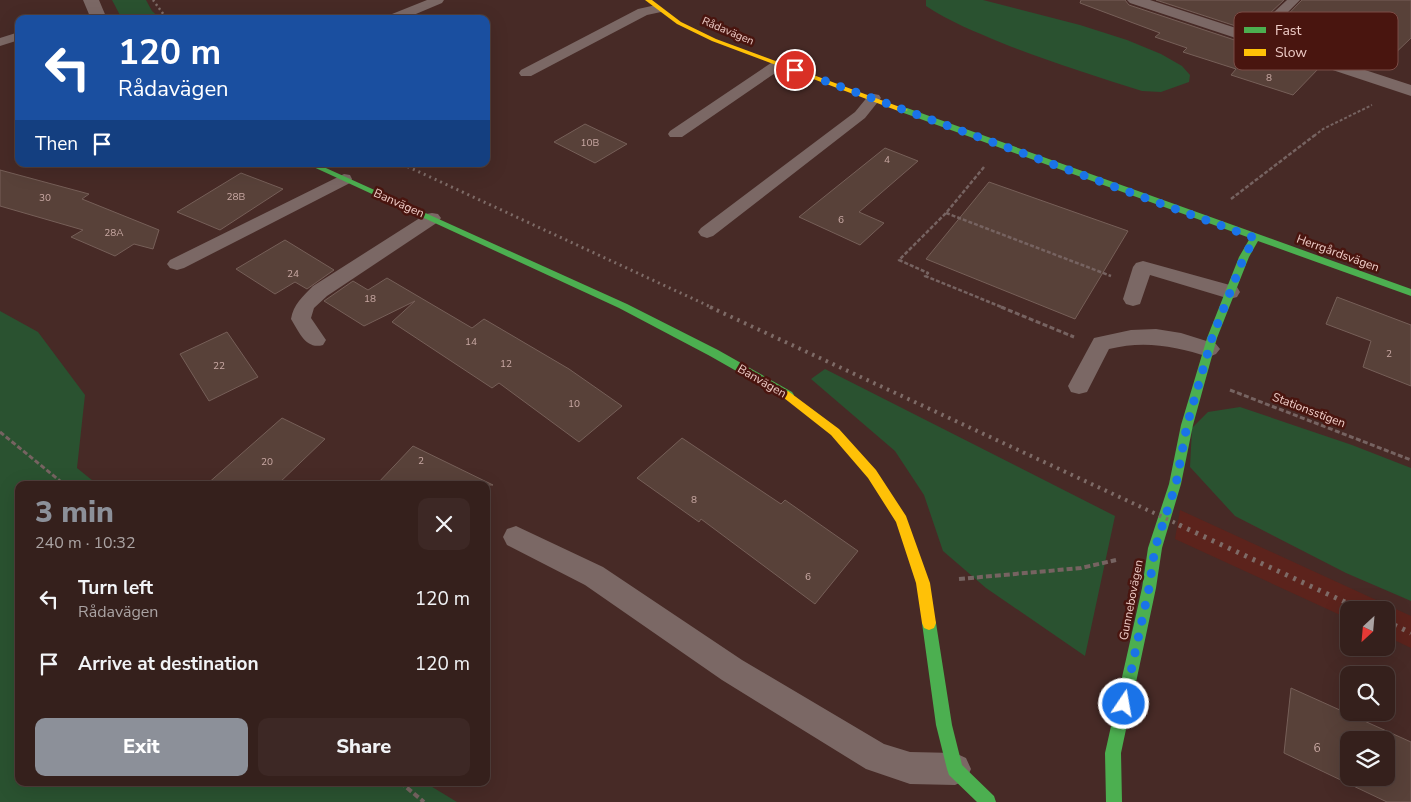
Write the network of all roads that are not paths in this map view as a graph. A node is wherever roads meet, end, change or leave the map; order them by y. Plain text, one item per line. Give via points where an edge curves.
1 (91, 0) edge
2 (438, 0) edge
3 (1135, 0) edge
4 (1294, 0) edge
5 (652, 4) edge
6 (1282, 12) edge
7 (94, 15) edge
8 (402, 15) edge
9 (1234, 32) edge
10 (15, 37) edge
11 (0, 42) edge
12 (779, 64) junction
13 (1348, 70) edge
14 (526, 73) dead end
15 (1408, 90) edge
16 (874, 98) junction
17 (676, 134) dead end
18 (317, 167) edge
19 (344, 179) junction
20 (432, 218) junction
21 (707, 232) dead end
22 (1255, 238) junction
23 (177, 264) dead end
24 (1136, 292) road end
25 (1230, 292) junction
26 (1411, 293) edge
27 (316, 340) dead end
28 (1209, 349) junction
29 (1079, 386) dead end
30 (516, 537) dead end
31 (955, 769) junction
32 (988, 802) edge
33 (1114, 802) edge

1 - 7 street
2 - 8 lane
3 - 9 street
4 - 6 lane
5 - 12 street, Rådavägen via 700,33
5 - 14 lane via 643,12
10 - 11 lane
12 - 16 street, Rådavägen
12 - 17 lane
13 - 15 street
16 - 21 lane via 860,115
16 - 22 street, Rådavägen
18 - 19 street, Banvägen
19 - 20 street, Banvägen
19 - 23 lane
20 - 27 lane via 308,301 301,320
20 - 31 street, Banvägen via 623,306 714,353 789,396 835,432 872,474 902,520 924,583 944,725
22 - 25 street, Gunnebovägen
22 - 26 street, Herrgårdsvägen
24 - 25 lane via 1143,267
25 - 28 street, Gunnebovägen
28 - 29 lane via 1152,335 1123,337 1101,343
28 - 33 street, Gunnebovägen via 1187,425 1176,484 1155,548 1113,753
30 - 31 lane via 594,576 732,670 876,758 910,768
31 - 32 street

